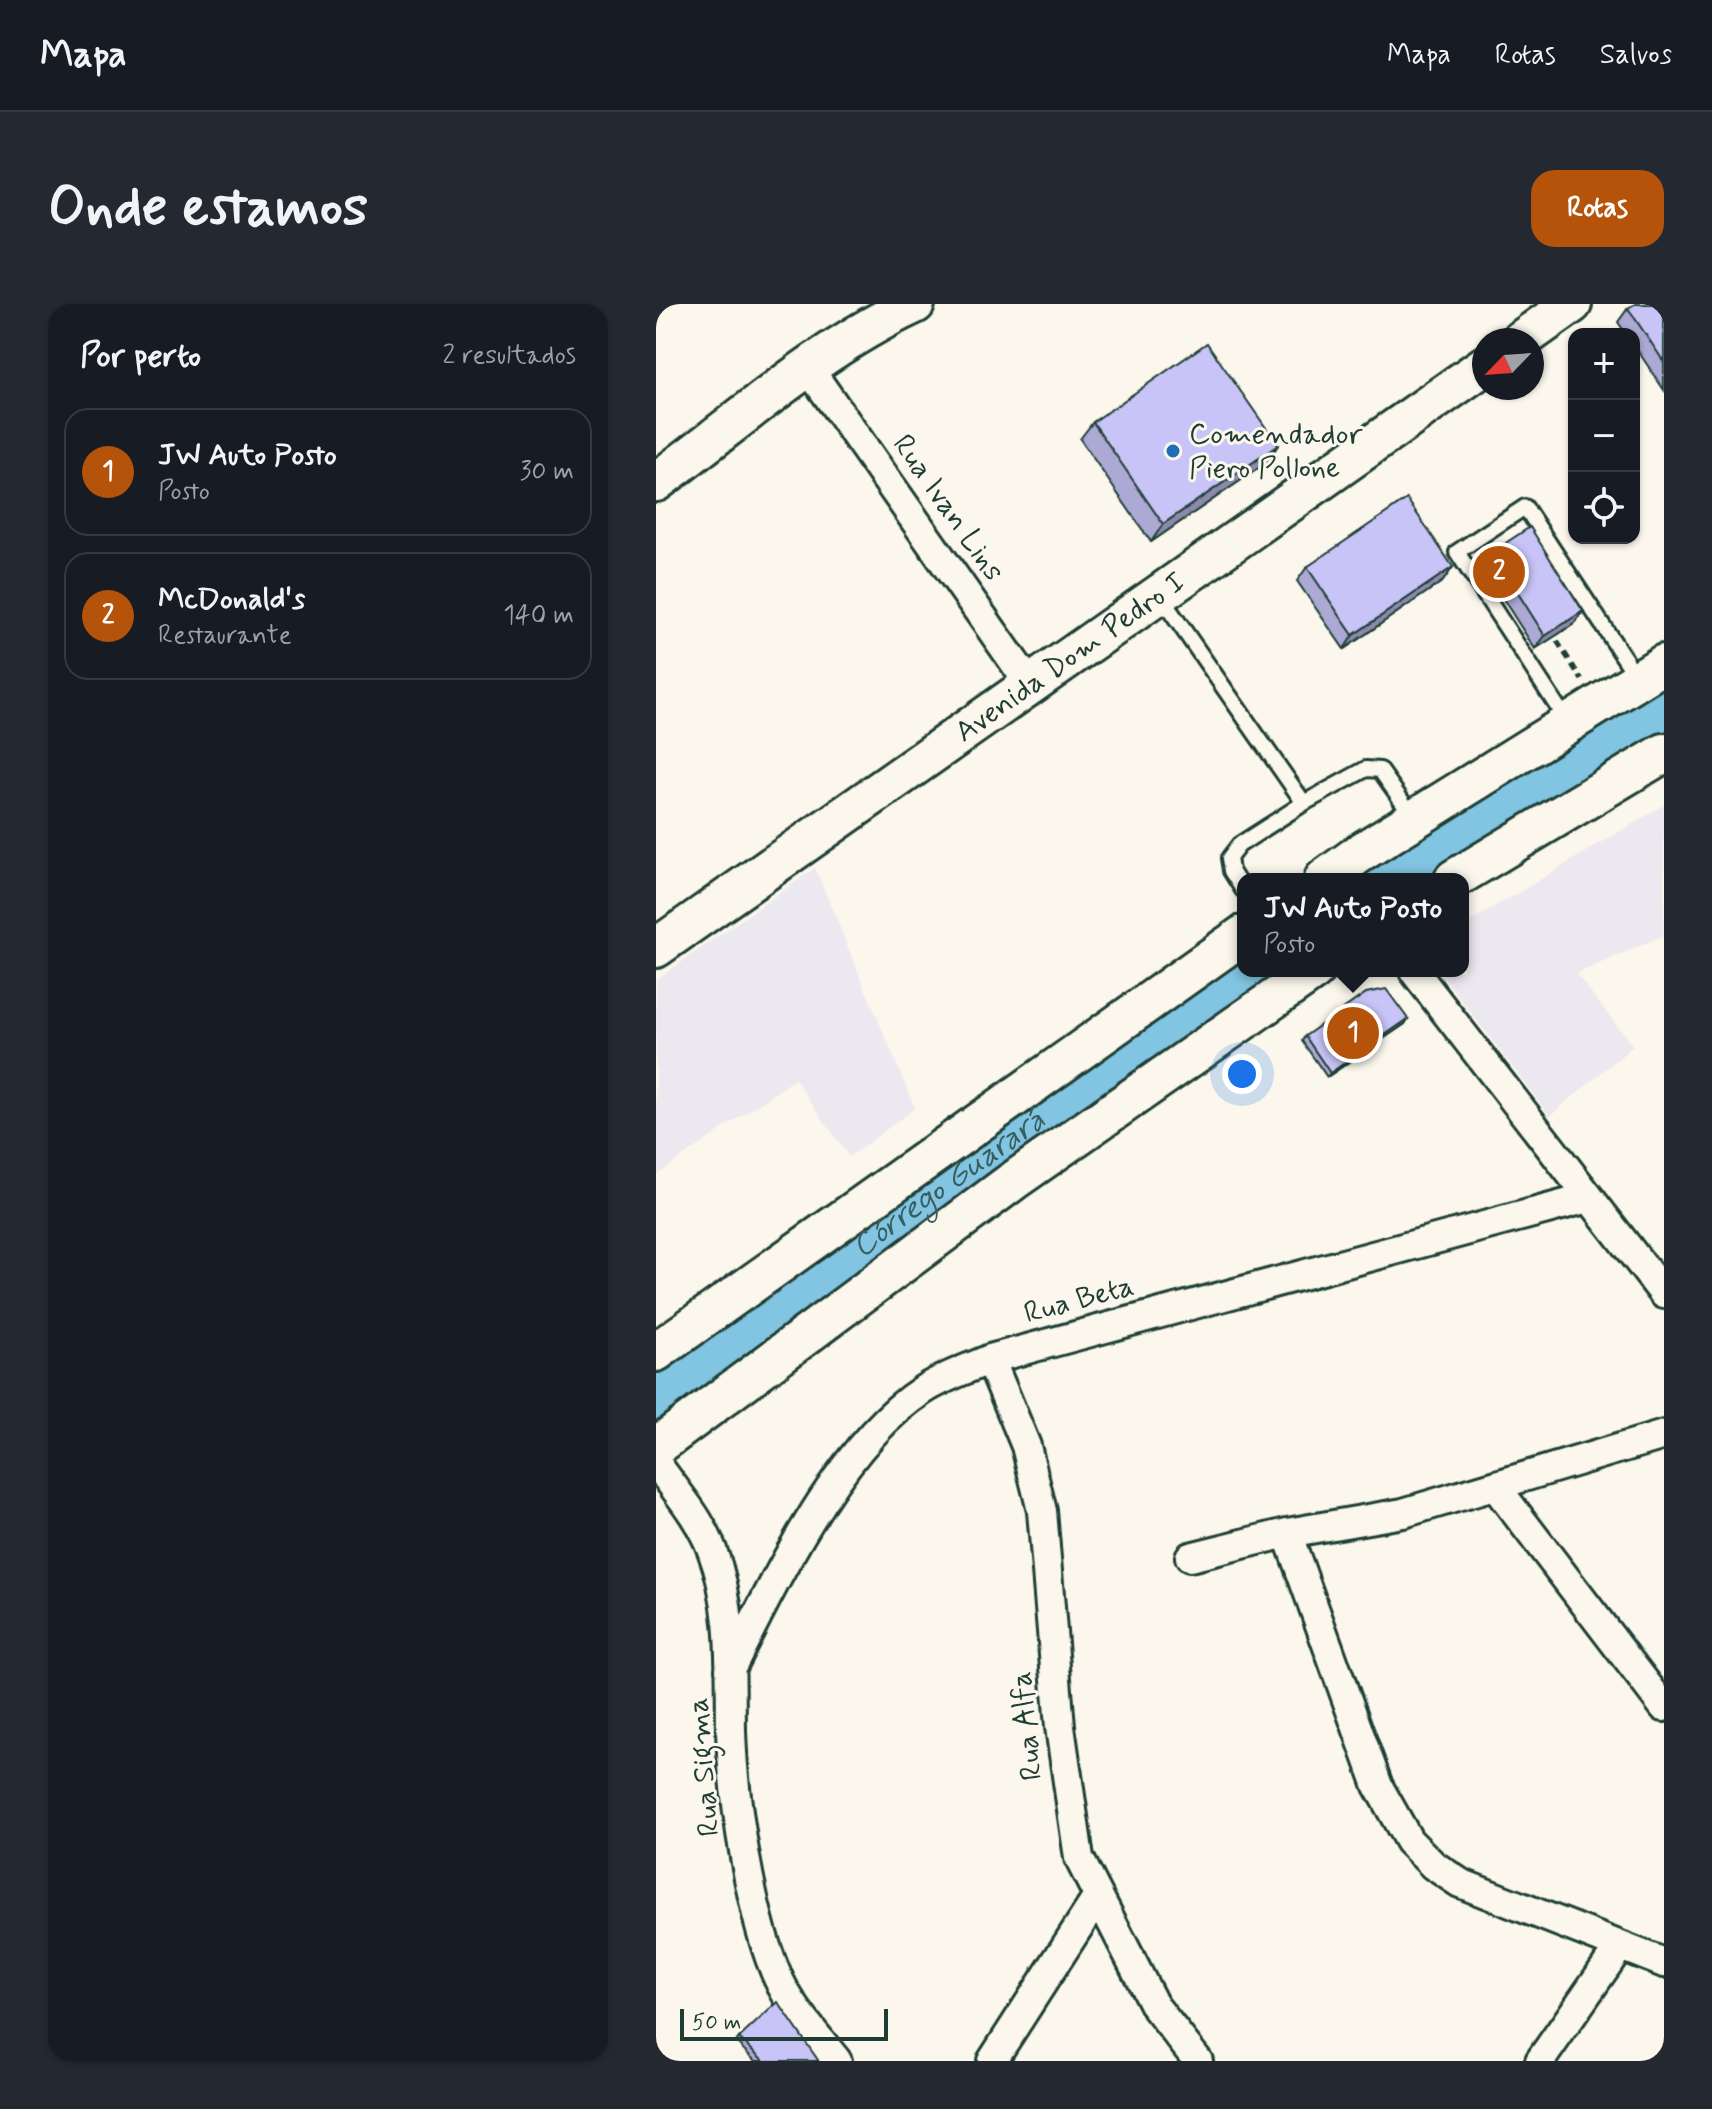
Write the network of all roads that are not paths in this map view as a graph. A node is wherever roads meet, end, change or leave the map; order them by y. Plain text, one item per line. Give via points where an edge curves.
1 (915, 304) edge
2 (1572, 304) edge
3 (1538, 328) edge
4 (809, 369) junction
5 (1472, 374) edge
6 (656, 482) edge
7 (1159, 595) junction
8 (1651, 671) edge
9 (1031, 686) junction
10 (1583, 713) junction
11 (1664, 753) edge
12 (1304, 803) junction
13 (1414, 819) junction
14 (1352, 872) edge
15 (1464, 873) edge
16 (1237, 880) edge
17 (1237, 939) edge
18 (656, 948) edge
19 (1305, 977) edge
20 (1419, 977) edge
21 (1588, 1198) junction
22 (1664, 1294) edge
23 (656, 1352) edge
24 (990, 1359) junction
25 (1664, 1435) edge
26 (656, 1447) edge
27 (656, 1463) edge
28 (1496, 1487) junction
29 (1287, 1533) junction
30 (1190, 1557) dead end
31 (730, 1669) junction
32 (1664, 1707) edge
33 (1097, 1898) junction
34 (1620, 1946) junction
35 (1664, 1963) edge
36 (837, 2061) edge
37 (992, 2061) edge
38 (1198, 2061) edge
39 (1540, 2061) edge

1 - 4 main road via 884,318
2 - 3 main road
4 - 6 main road
4 - 9 street, Rua Ivan Lins
5 - 7 main road, Avenida Dom Pedro I
7 - 9 main road, Avenida Dom Pedro I
7 - 12 lane
8 - 10 main road
8 - 10 lane via 1525,507 1457,552
9 - 18 main road, Avenida Dom Pedro I
10 - 13 main road
11 - 15 main road
12 - 13 lane via 1366,769 1380,770
12 - 16 lane via 1239,845 1229,858
13 - 14 main road
17 - 23 main road
19 - 26 main road via 1013,1181
20 - 21 street
21 - 22 street
21 - 24 street, Rua Beta
24 - 31 street, Rua Beta via 924,1389 868,1439 841,1472
24 - 33 street, Rua Alfa via 1037,1480 1068,1796 1079,1858
25 - 28 street
27 - 31 street, Rua Sigma via 711,1547 727,1612
28 - 29 street via 1403,1513
28 - 32 street
29 - 30 street
29 - 34 street via 1378,1786 1409,1841 1460,1883
31 - 36 street, Rua Sigma via 736,1796 765,1941 780,1982
33 - 37 street
33 - 38 street, Rua Alfa via 1154,2005
34 - 35 street
34 - 39 street

